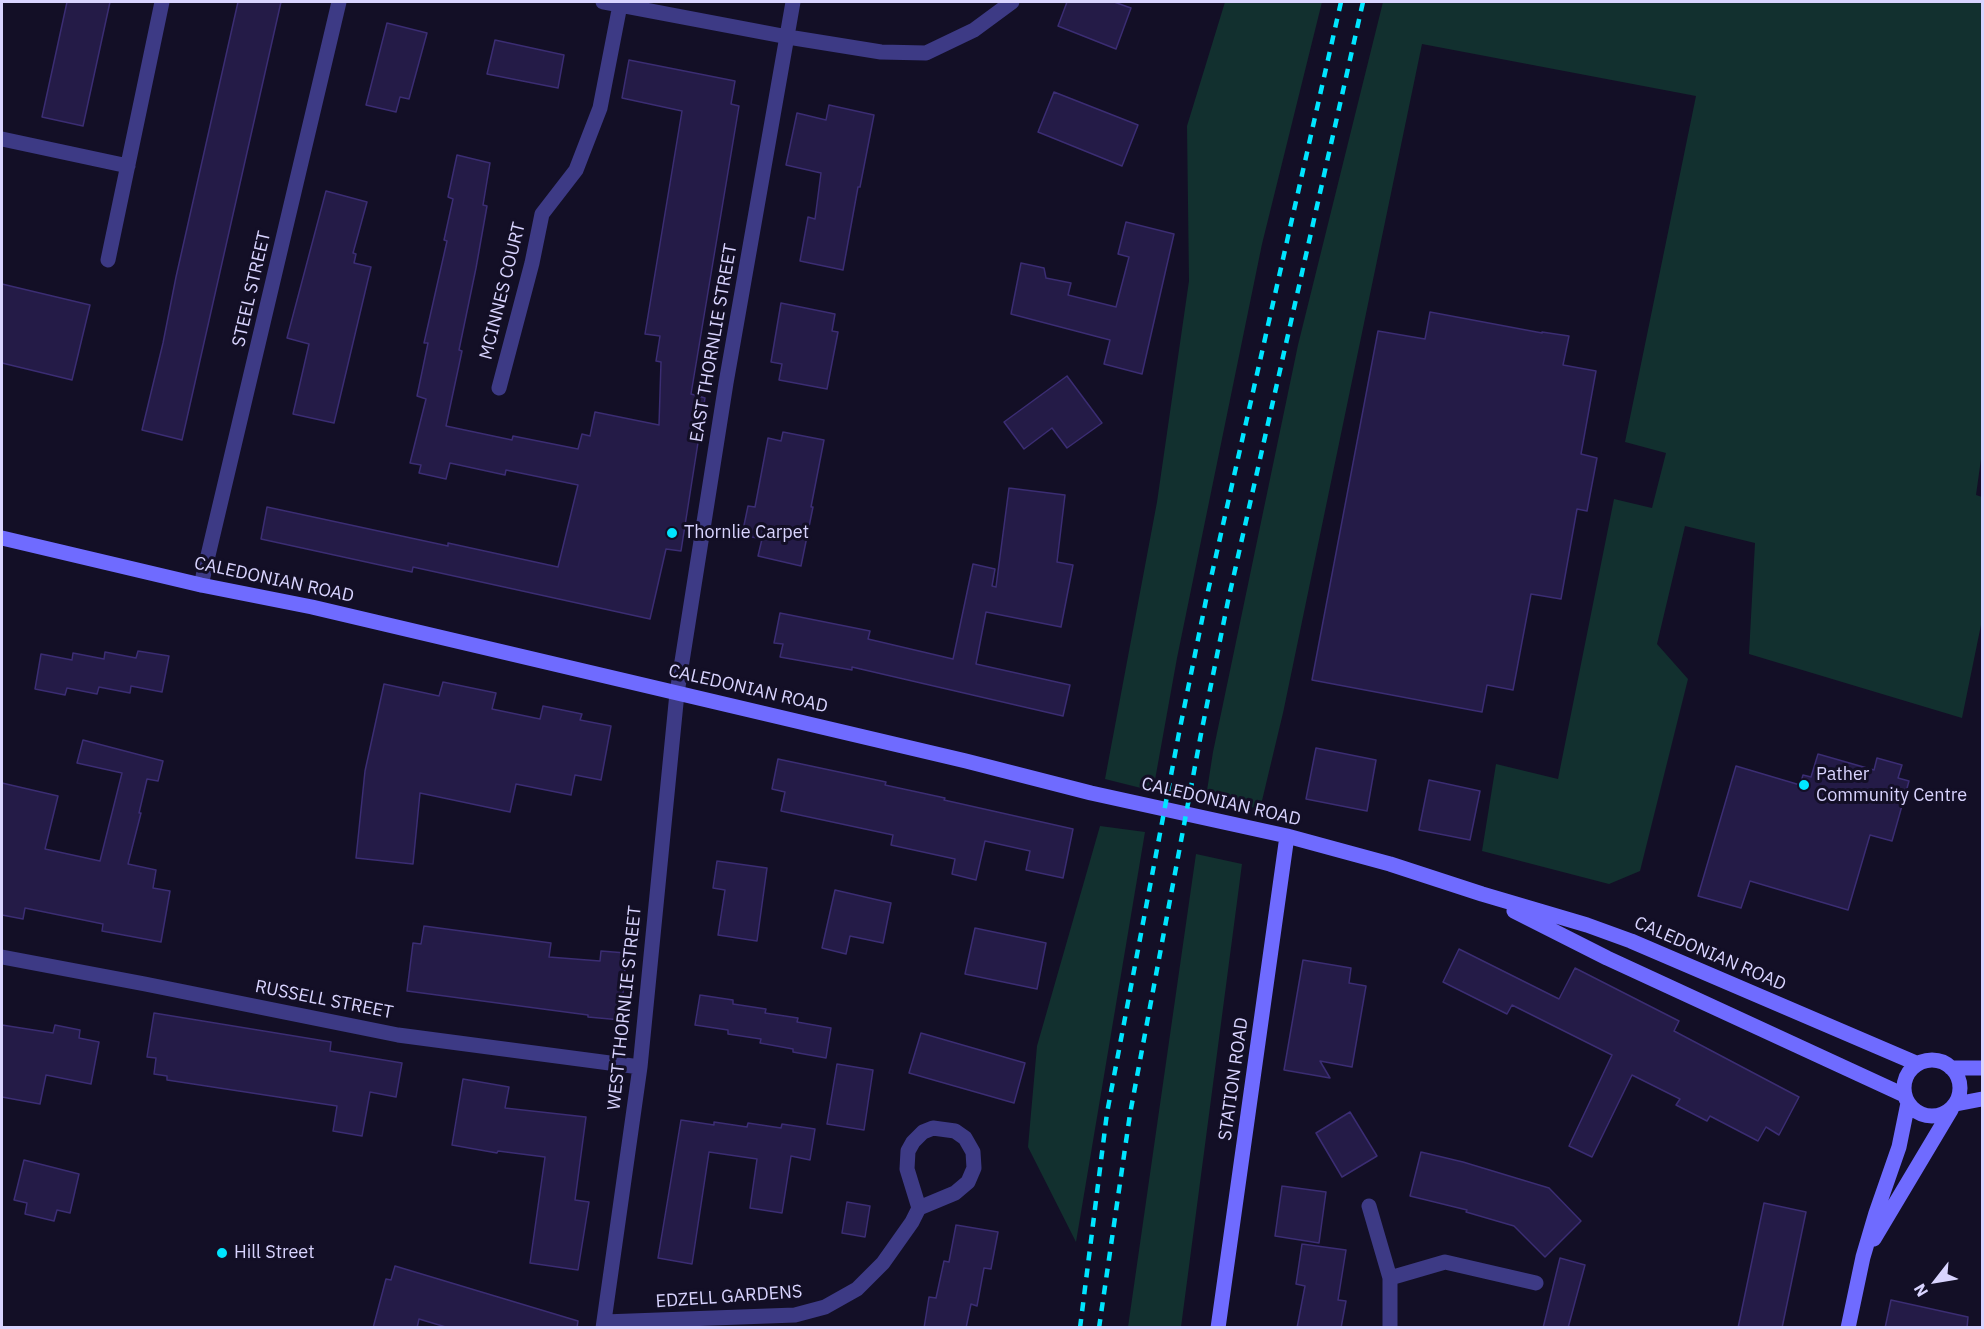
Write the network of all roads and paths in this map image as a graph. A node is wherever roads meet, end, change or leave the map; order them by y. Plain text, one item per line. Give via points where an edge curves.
1 (162, 2) edge
2 (339, 2) edge
3 (603, 2) edge
4 (793, 2) edge
5 (1012, 2) edge
6 (620, 5) junction
7 (788, 37) junction
8 (2, 139) edge
9 (128, 166) junction
10 (108, 260) dead end
11 (499, 388) dead end
12 (2, 538) edge
13 (201, 585) junction
14 (677, 693) junction
15 (1287, 836) junction
16 (1482, 894) junction
17 (2, 957) edge
18 (1918, 1064) junction
19 (640, 1067) junction
20 (1951, 1068) junction
21 (1983, 1068) edge
22 (1906, 1099) junction
23 (1983, 1099) edge
24 (1953, 1106) junction
25 (1369, 1206) dead end
26 (919, 1208) junction
27 (1863, 1257) junction
28 (1390, 1278) junction
29 (1536, 1283) dead end
30 (603, 1325) edge
31 (1218, 1328) edge
32 (1390, 1328) edge
33 (1848, 1328) edge

1 - 9 street
2 - 13 street, STEEL STREET
3 - 6 street
4 - 7 street, EAST THORNLIE STREET
5 - 7 street via 974,30 926,53 881,52
6 - 7 street
6 - 11 street, MCINNES COURT via 600,108 576,170 542,214
7 - 14 street, EAST THORNLIE STREET via 726,383
8 - 9 street
9 - 10 street
12 - 13 main road, CALEDONIAN ROAD
13 - 14 main road, CALEDONIAN ROAD via 312,607
14 - 15 main road, CALEDONIAN ROAD
14 - 19 street, WEST THORNLIE STREET
15 - 16 main road, CALEDONIAN ROAD
15 - 31 main road, STATION ROAD
16 - 18 main road, CALEDONIAN ROAD via 1631,941
16 - 22 main road, CALEDONIAN ROAD via 1607,958
17 - 19 street, RUSSELL STREET via 398,1035
18 - 20 main road, CALEDONIAN ROAD via 1935,1060
18 - 22 main road via 1906,1078
19 - 30 street, WEST THORNLIE STREET
20 - 21 main road, CALEDONIAN ROAD
20 - 24 main road via 1960,1089
22 - 24 main road, CALEDONIAN ROAD via 1928,1117 1943,1114
22 - 27 main road via 1899,1147
23 - 24 main road, CALEDONIAN ROAD
24 - 27 main road
25 - 28 street
26 - 26 street via 955,1193 968,1182 974,1168 973,1152 956,1131 933,1128 913,1142 908,1151 907,1169
26 - 30 street, EDZELL GARDENS via 883,1263 857,1289 825,1307 795,1315
27 - 33 main road
28 - 29 street via 1445,1262
28 - 32 street

